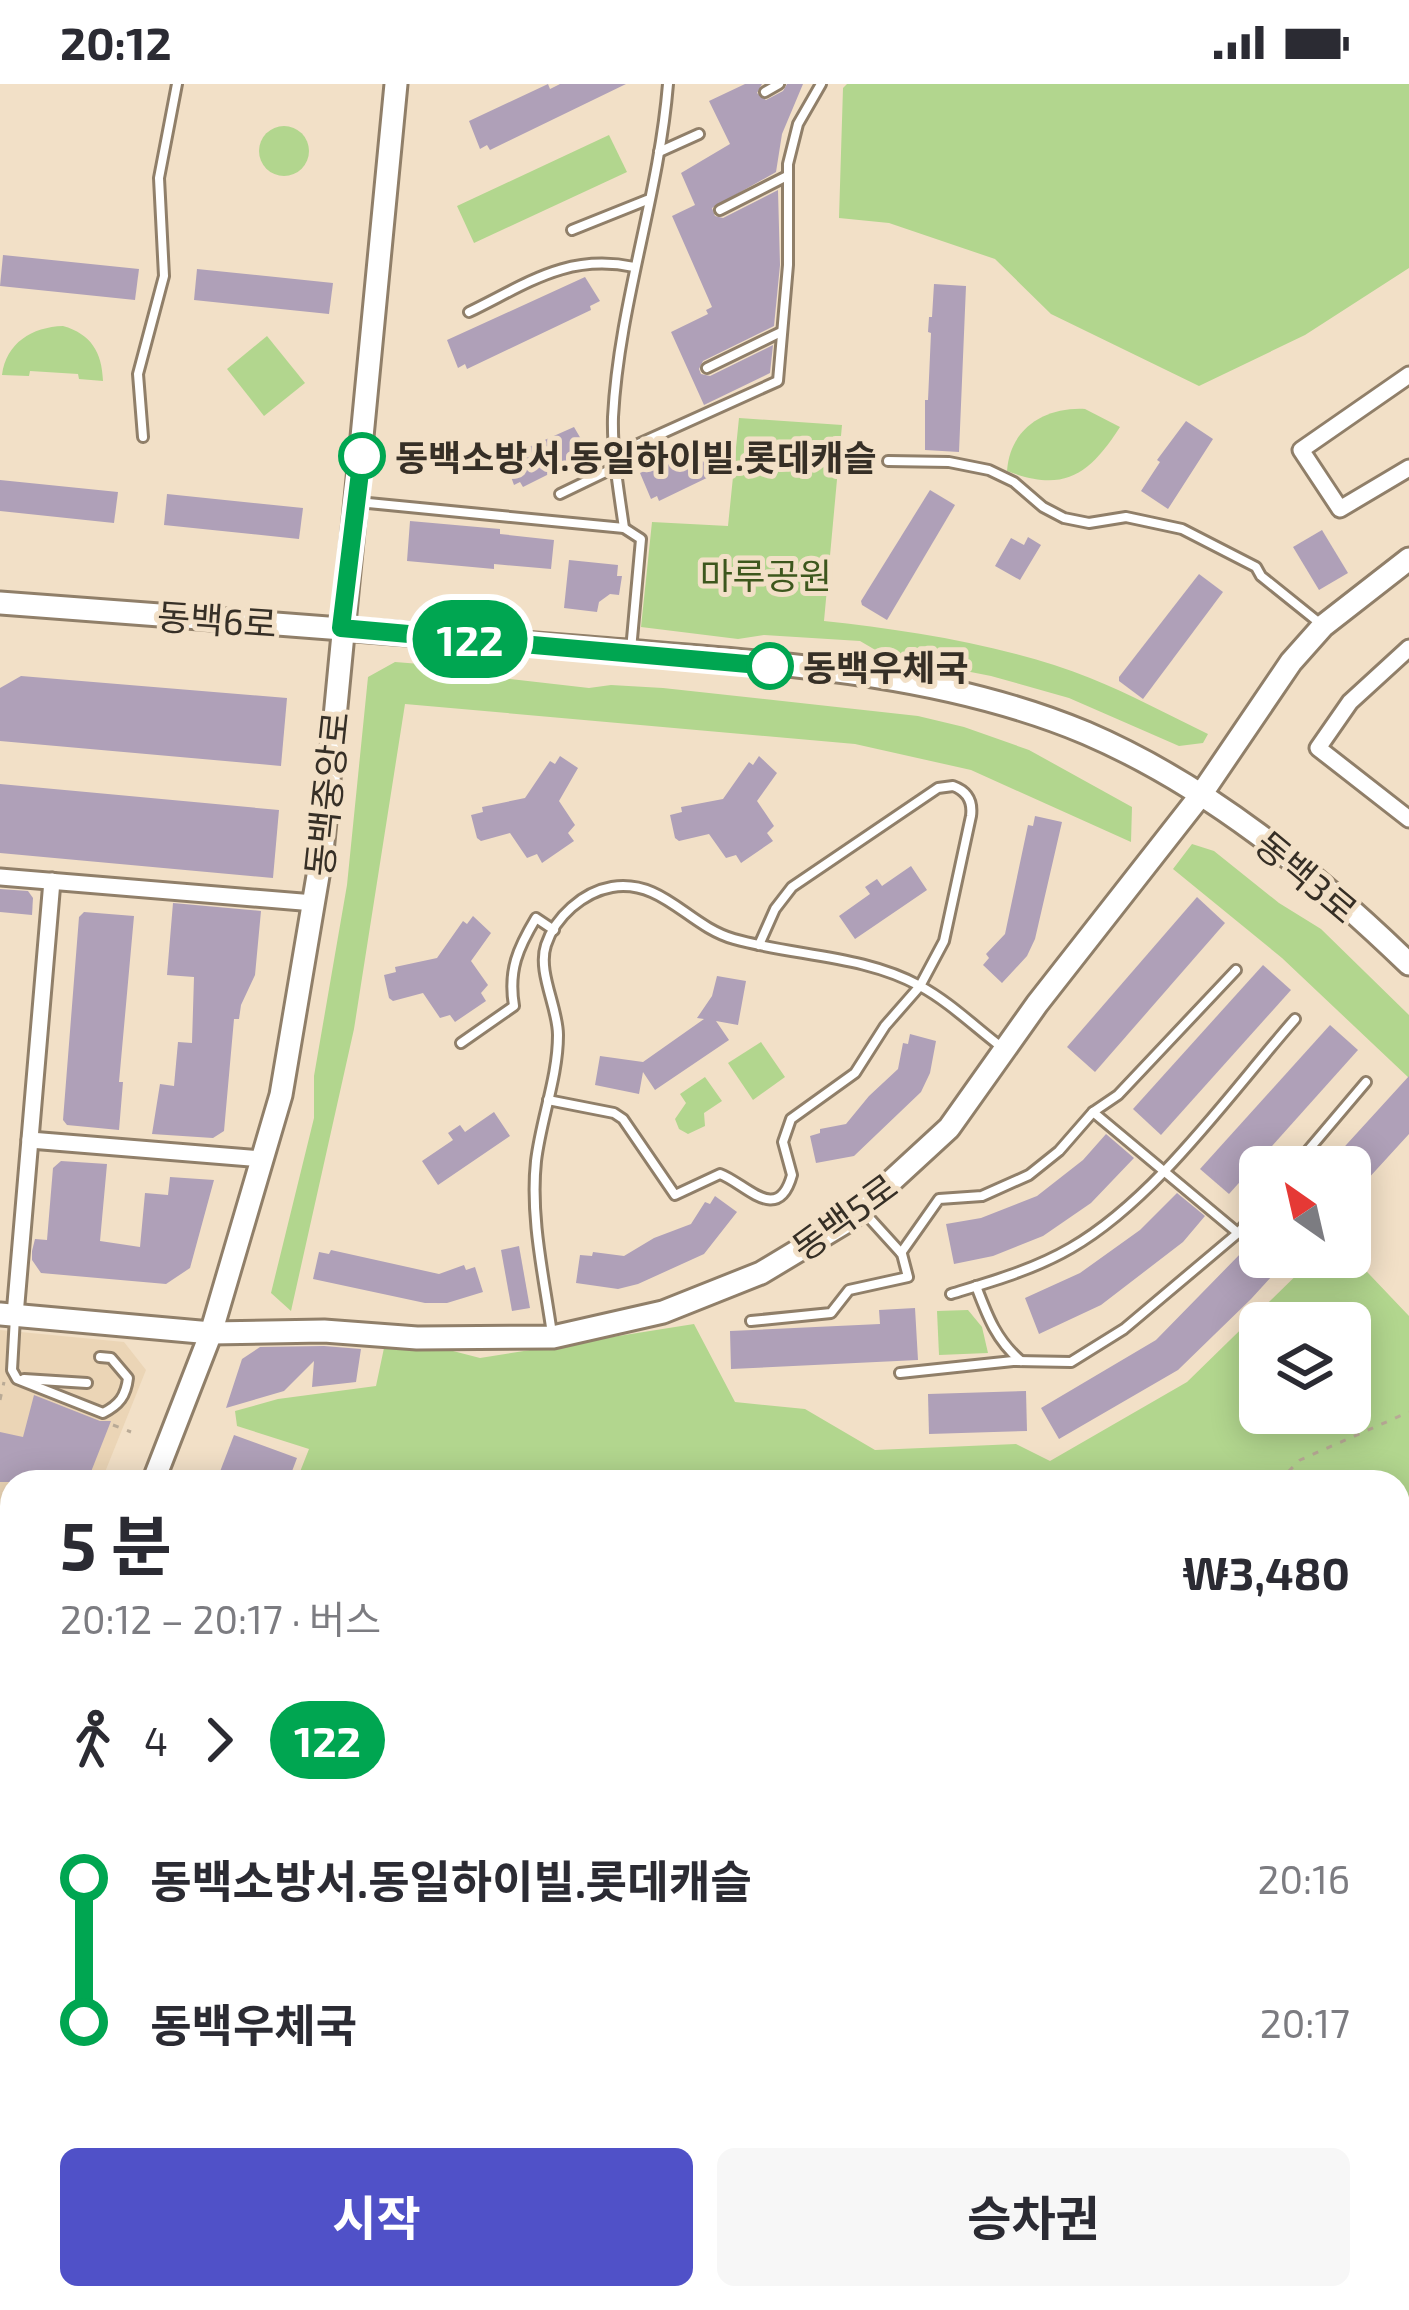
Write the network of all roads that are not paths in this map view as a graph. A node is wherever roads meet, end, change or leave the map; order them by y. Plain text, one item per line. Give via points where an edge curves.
1 (177, 84) edge
2 (395, 84) edge
3 (668, 84) edge
4 (779, 84) edge
5 (820, 84) edge
6 (765, 92) dead end
7 (698, 134) dead end
8 (658, 152) junction
9 (787, 176) junction
10 (647, 200) junction
11 (720, 210) dead end
12 (572, 230) dead end
13 (634, 267) junction
14 (469, 312) dead end
15 (782, 331) junction
16 (707, 368) dead end
17 (1409, 375) edge
18 (143, 437) dead end
19 (614, 455) junction
20 (888, 461) dead end
21 (616, 466) junction
22 (1409, 468) edge
23 (560, 494) dead end
24 (357, 502) junction
25 (624, 529) junction
26 (1409, 559) edge
27 (0, 603) edge
28 (1323, 626) junction
29 (341, 628) junction
30 (1409, 648) edge
31 (631, 652) junction
32 (1200, 796) junction
33 (1409, 819) edge
34 (0, 877) edge
35 (52, 881) junction
36 (314, 902) junction
37 (554, 930) junction
38 (759, 945) junction
39 (1409, 964) edge
40 (1236, 970) dead end
41 (920, 986) junction
42 (1294, 1019) dead end
43 (461, 1043) dead end
44 (1006, 1050) junction
45 (1366, 1082) dead end
46 (548, 1100) junction
47 (1093, 1112) junction
48 (30, 1140) junction
49 (1312, 1146) edge
50 (262, 1159) junction
51 (1164, 1170) junction
52 (862, 1210) junction
53 (1238, 1233) joint
54 (901, 1253) junction
55 (976, 1286) junction
56 (951, 1294) dead end
57 (8, 1315) edge
58 (751, 1321) dead end
59 (211, 1334) junction
60 (553, 1337) junction
61 (100, 1357) dead end
62 (1022, 1361) junction
63 (900, 1373) dead end
64 (17, 1379) junction
65 (87, 1383) dead end
66 (158, 1470) edge

1 - 18 lane via 159,178 164,276 138,374
2 - 24 street, 동백중앙로
3 - 8 lane
4 - 6 lane
5 - 9 lane via 798,124
7 - 8 lane
8 - 10 lane
9 - 11 lane
9 - 15 lane
10 - 12 lane
10 - 13 lane
13 - 14 lane via 584,262
13 - 19 lane
15 - 16 lane
15 - 19 lane via 778,380
17 - 22 street via 1301,450 1340,508
19 - 21 lane
20 - 28 lane via 989,470 1076,521 1126,517 1182,529 1256,567
21 - 23 lane
21 - 25 lane
24 - 25 lane
24 - 29 street, 동백중앙로
25 - 31 lane via 641,539
26 - 28 street, 동백5로
27 - 29 street, 동백6로
28 - 32 street, 동백5로
29 - 31 street, 동백6로
29 - 36 street, 동백중앙로
30 - 33 street via 1350,701 1318,748
31 - 32 street, 동백6로 via 965,694 1089,735
32 - 39 street, 동백3로 via 1278,849
32 - 44 street, 동백5로
34 - 35 street
35 - 36 street
35 - 48 street
36 - 50 street, 동백중앙로
37 - 38 lane via 583,898 628,885 647,887 721,935
37 - 43 lane via 536,918 516,951 514,1006
37 - 46 lane via 544,955 558,1035
38 - 41 lane via 870,967
38 - 41 lane via 792,887 952,785 970,800 971,816 949,927
40 - 47 lane
41 - 44 lane
41 - 46 lane via 854,1073 791,1119 783,1142 792,1175 776,1198 752,1195 720,1174 675,1195 623,1119
42 - 51 lane
44 - 52 street, 동백5로 via 949,1128
45 - 49 lane
46 - 60 lane via 535,1218
47 - 51 lane
47 - 54 lane via 1029,1175 982,1196 939,1199
48 - 50 street
48 - 57 street
50 - 59 street, 동백중앙로
51 - 53 lane
51 - 55 lane via 1072,1248
52 - 54 lane
52 - 60 street, 동백5로 via 714,1294
53 - 62 lane via 1124,1329 1071,1362
54 - 58 lane via 908,1277 849,1290 831,1312
55 - 56 lane
55 - 62 lane via 991,1325
57 - 59 street, 동백5로
57 - 64 lane
59 - 60 street, 동백5로
59 - 66 street, 동백중앙로
61 - 64 lane via 128,1378 126,1392 103,1413
62 - 63 lane
64 - 65 lane

